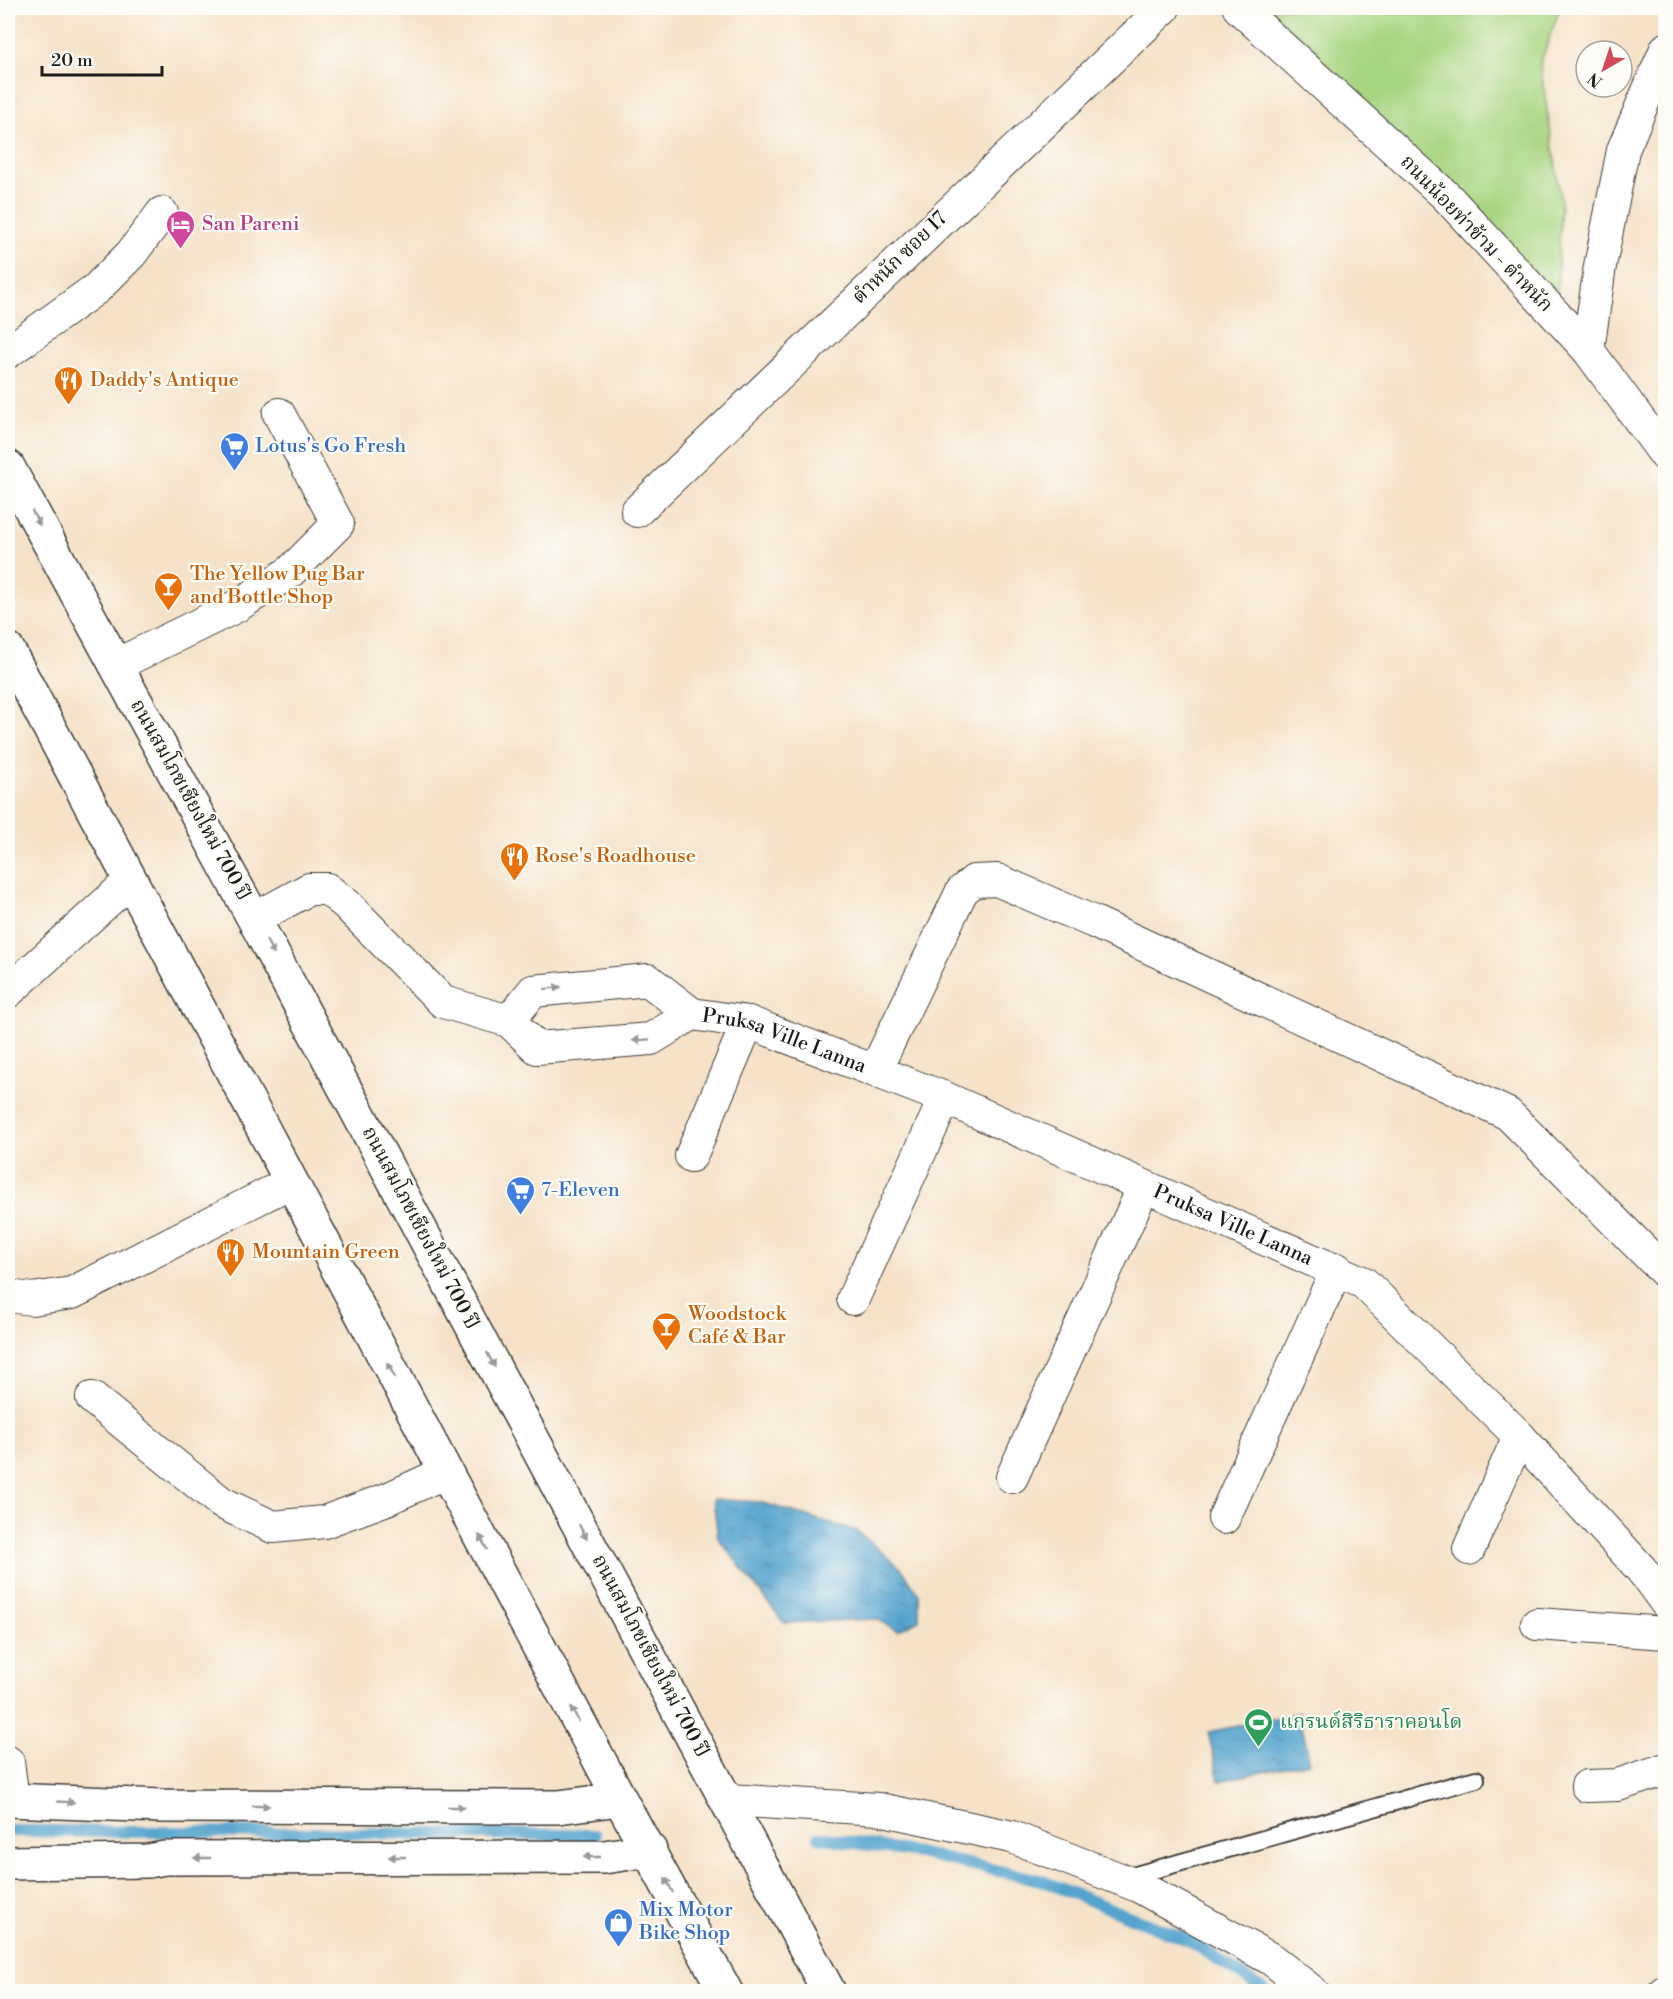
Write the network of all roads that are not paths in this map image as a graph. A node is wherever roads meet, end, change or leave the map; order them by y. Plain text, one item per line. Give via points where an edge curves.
1 (1164, 8) edge
2 (1239, 8) edge
3 (1665, 49) edge
4 (162, 213) dead end
5 (1588, 351) junction
6 (8, 352) edge
7 (279, 414) dead end
8 (1665, 456) edge
9 (8, 467) edge
10 (637, 511) dead end
11 (8, 650) edge
12 (116, 665) junction
13 (130, 881) junction
14 (254, 919) junction
15 (8, 992) edge
16 (692, 1014) junction
17 (509, 1021) junction
18 (748, 1022) junction
19 (875, 1071) junction
20 (945, 1098) junction
21 (691, 1156) dead end
22 (291, 1182) junction
23 (1144, 1186) junction
24 (1337, 1269) junction
25 (1665, 1273) edge
26 (8, 1296) edge
27 (853, 1299) dead end
28 (92, 1398) dead end
29 (1519, 1436) junction
30 (446, 1472) junction
31 (1012, 1477) dead end
32 (1224, 1518) dead end
33 (1469, 1549) dead end
34 (1653, 1568) edge
35 (1665, 1603) edge
36 (1537, 1624) dead end
37 (1665, 1633) edge
38 (8, 1762) edge
39 (1665, 1769) edge
40 (1476, 1779) dead end
41 (1587, 1786) dead end
42 (620, 1799) junction
43 (10, 1800) edge
44 (727, 1800) junction
45 (650, 1850) junction
46 (8, 1863) edge
47 (1121, 1879) junction
48 (726, 1992) edge
49 (829, 1992) edge
50 (1314, 1992) edge

1 - 10 street, ตำหนัก ซอย 17
2 - 5 street, ถนนน้อยท่าข้าม - ตำหนัก via 1446,196
3 - 5 street via 1623,150
4 - 6 street via 97,288
5 - 8 street, ถนนน้อยท่าข้าม - ตำหนัก
7 - 12 street via 338,524 290,572 237,606
9 -> 12 main road, ถนนสมโภชเชียงใหม่ 700 ปี
11 - 13 main road
12 - 14 main road, ถนนสมโภชเชียงใหม่ 700 ปี
13 - 15 street
13 - 22 main road
14 - 17 street via 309,889 327,889 442,1002
14 -> 44 main road, ถนนสมโภชเชียงใหม่ 700 ปี
16 -> 17 street, Pruksa Ville Lanna via 651,1039 537,1048
17 -> 16 street, Pruksa Ville Lanna via 533,991 648,980
16 - 18 street, Pruksa Ville Lanna
18 - 19 street, Pruksa Ville Lanna
18 - 21 street
19 - 20 street, Pruksa Ville Lanna
19 - 25 street via 962,891 974,881 997,880 1508,1114
20 - 23 street, Pruksa Ville Lanna
20 - 27 street
22 - 26 street via 72,1293 32,1299
30 -> 22 main road
23 - 24 street, Pruksa Ville Lanna
23 - 31 street
24 - 29 street, Pruksa Ville Lanna via 1364,1283
24 - 32 street
28 - 30 street via 222,1503 273,1527 324,1522
29 - 33 street
29 - 34 street, Pruksa Ville Lanna
42 -> 30 main road
34 - 35 street, Pruksa Ville Lanna
36 - 37 street
38 - 43 street
39 - 41 street via 1618,1785
40 - 47 lane
43 -> 42 main road via 162,1806 558,1807
42 - 45 main road
44 - 47 street via 879,1809 1012,1837
44 - 49 main road, ถนนสมโภชเชียงใหม่ 700 ปี
45 -> 46 main road via 604,1857 165,1858
48 -> 45 main road
47 - 50 street via 1271,1959

